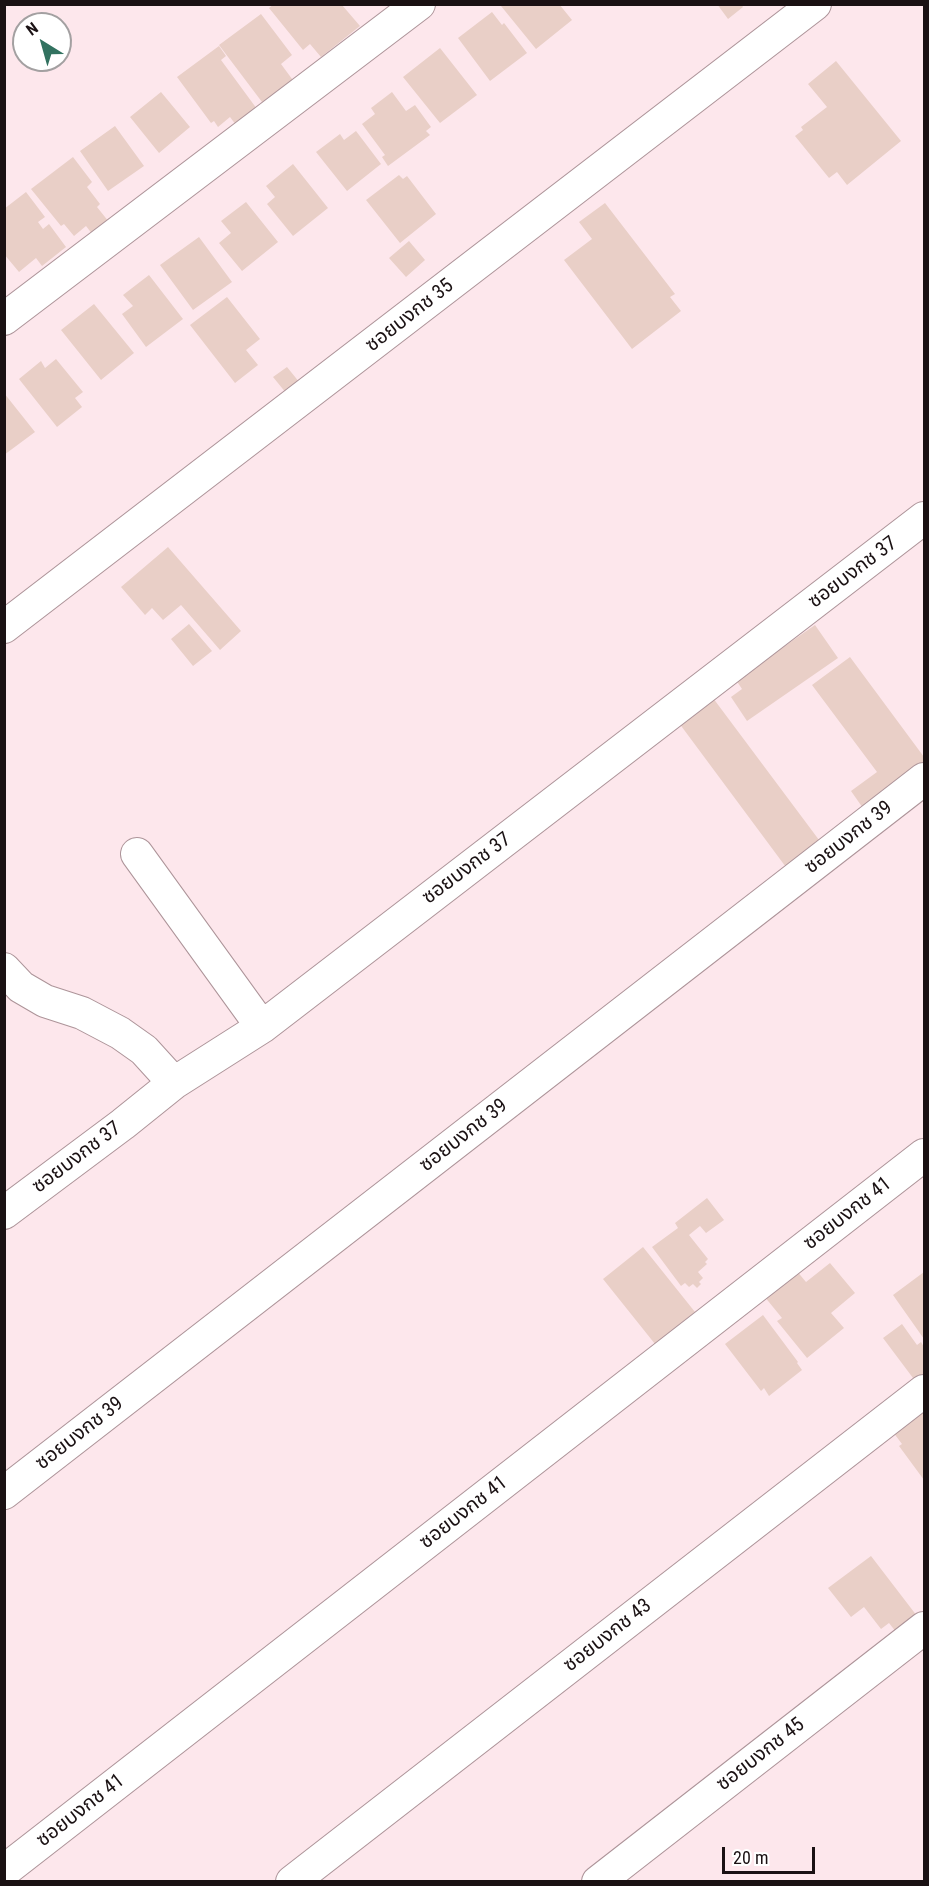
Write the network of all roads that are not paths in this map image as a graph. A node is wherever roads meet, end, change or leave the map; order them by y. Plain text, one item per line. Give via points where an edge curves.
1 (419, 4) edge
2 (815, 4) edge
3 (4, 319) edge
4 (924, 518) edge
5 (4, 627) edge
6 (924, 779) edge
7 (137, 854) dead end
8 (4, 969) edge
9 (262, 1027) junction
10 (174, 1083) junction
11 (924, 1155) edge
12 (4, 1213) edge
13 (924, 1391) edge
14 (4, 1493) edge
15 (924, 1628) edge
16 (4, 1870) edge
17 (292, 1881) edge
18 (598, 1881) edge

1 - 3 street
2 - 5 street, ซอยบงกช 35
4 - 9 street, ซอยบงกช 37
6 - 14 street, ซอยบงกช 39
7 - 9 street
8 - 10 street via 21,987 45,1001 82,1013 120,1033 144,1050
9 - 10 street, ซอยบงกช 37
10 - 12 street, ซอยบงกช 37
11 - 16 street, ซอยบงกช 41
13 - 17 street, ซอยบงกช 43
15 - 18 street, ซอยบงกช 45

